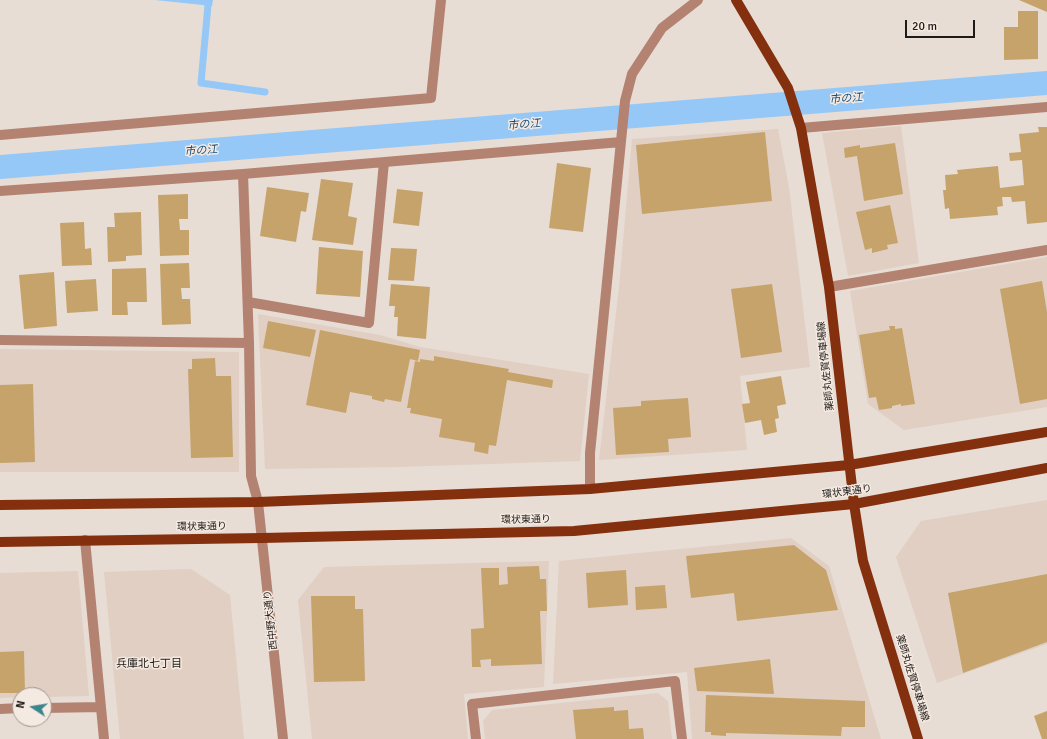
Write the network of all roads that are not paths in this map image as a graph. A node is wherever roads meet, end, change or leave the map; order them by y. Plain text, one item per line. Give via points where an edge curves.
1 (441, 0) edge
2 (698, 0) edge
3 (736, 0) edge
4 (1047, 108) edge
5 (800, 125) junction
6 (0, 135) edge
7 (621, 139) junction
8 (384, 162) junction
9 (243, 174) junction
10 (0, 191) edge
11 (1047, 250) edge
12 (829, 287) junction
13 (248, 302) junction
14 (0, 340) edge
15 (249, 343) junction
16 (1047, 432) edge
17 (849, 465) junction
18 (1047, 468) edge
19 (590, 489) junction
20 (258, 502) junction
21 (854, 504) junction
22 (0, 505) edge
23 (262, 538) junction
24 (85, 540) junction
25 (0, 542) edge
26 (101, 707) junction
27 (0, 708) edge
28 (12, 708) edge
29 (52, 708) edge
30 (104, 739) edge
31 (283, 739) edge
32 (476, 739) edge
33 (682, 739) edge
34 (918, 739) edge

1 - 6 street via 431,98
2 - 7 street via 662,28 632,74 625,101
3 - 5 main road, 薬師丸佐賀停車場線 via 788,88
4 - 5 street
5 - 12 main road, 薬師丸佐賀停車場線
7 - 8 street
7 - 19 street via 590,453
8 - 9 street
8 - 13 street via 369,323
9 - 10 street
9 - 13 street, 西中野大通り
11 - 12 street
12 - 17 main road, 薬師丸佐賀停車場線
13 - 15 street, 西中野大通り
14 - 15 street
15 - 20 street, 西中野大通り via 251,476
16 - 17 main road
17 - 19 main road
17 - 21 main road, 薬師丸佐賀停車場線
18 - 21 main road, 環状東通り
19 - 20 main road
20 - 22 main road
20 - 23 street, 西中野大通り
21 - 23 main road, 環状東通り via 574,531
21 - 34 main road, 薬師丸佐賀停車場線 via 864,561
23 - 24 main road, 環状東通り
23 - 31 street, 西中野大通り
24 - 25 main road, 環状東通り
24 - 26 street
26 - 29 street
26 - 30 street
27 - 28 street
32 - 33 street via 472,704 675,681

